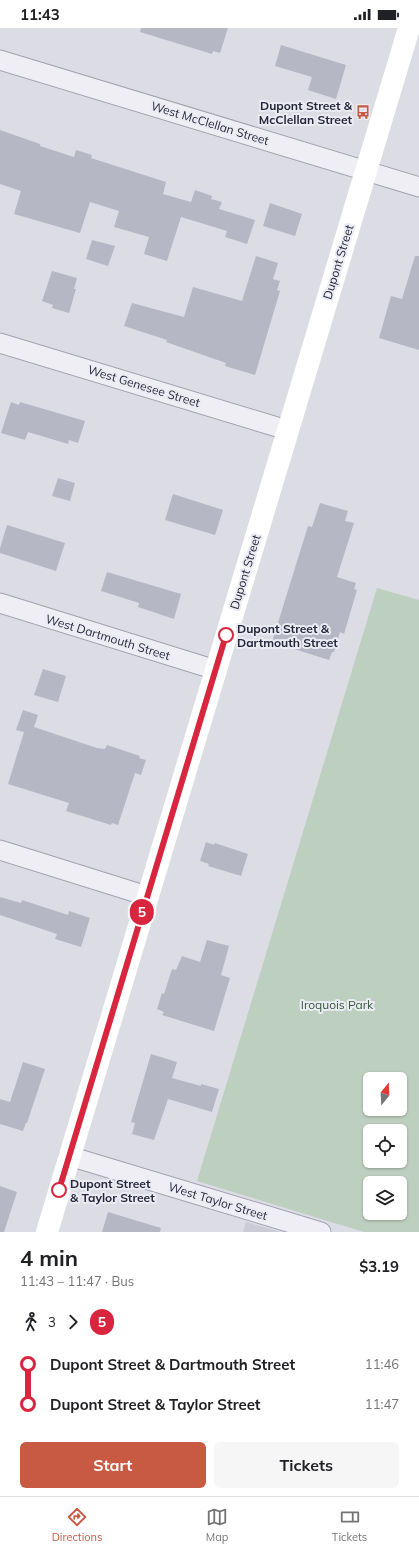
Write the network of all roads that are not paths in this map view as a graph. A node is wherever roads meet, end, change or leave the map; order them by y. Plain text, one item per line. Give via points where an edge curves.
1 (409, 28) edge
2 (0, 60) edge
3 (365, 170) junction
4 (419, 187) edge
5 (0, 343) edge
6 (287, 430) junction
7 (0, 603) edge
8 (216, 670) junction
9 (0, 850) edge
10 (147, 896) junction
11 (69, 1156) junction
12 (47, 1232) edge
13 (321, 1232) edge

1 - 3 street, Dupont Street
2 - 3 street, West McClellan Street
3 - 4 street, West McClellan Street
3 - 6 street, Dupont Street
5 - 6 street, West Genesee Street
6 - 8 street, Dupont Street
7 - 8 street, West Dartmouth Street
8 - 10 street, Dupont Street
9 - 10 street
10 - 11 street, Dupont Street
11 - 12 street, Dupont Street
11 - 13 street, West Taylor Street

